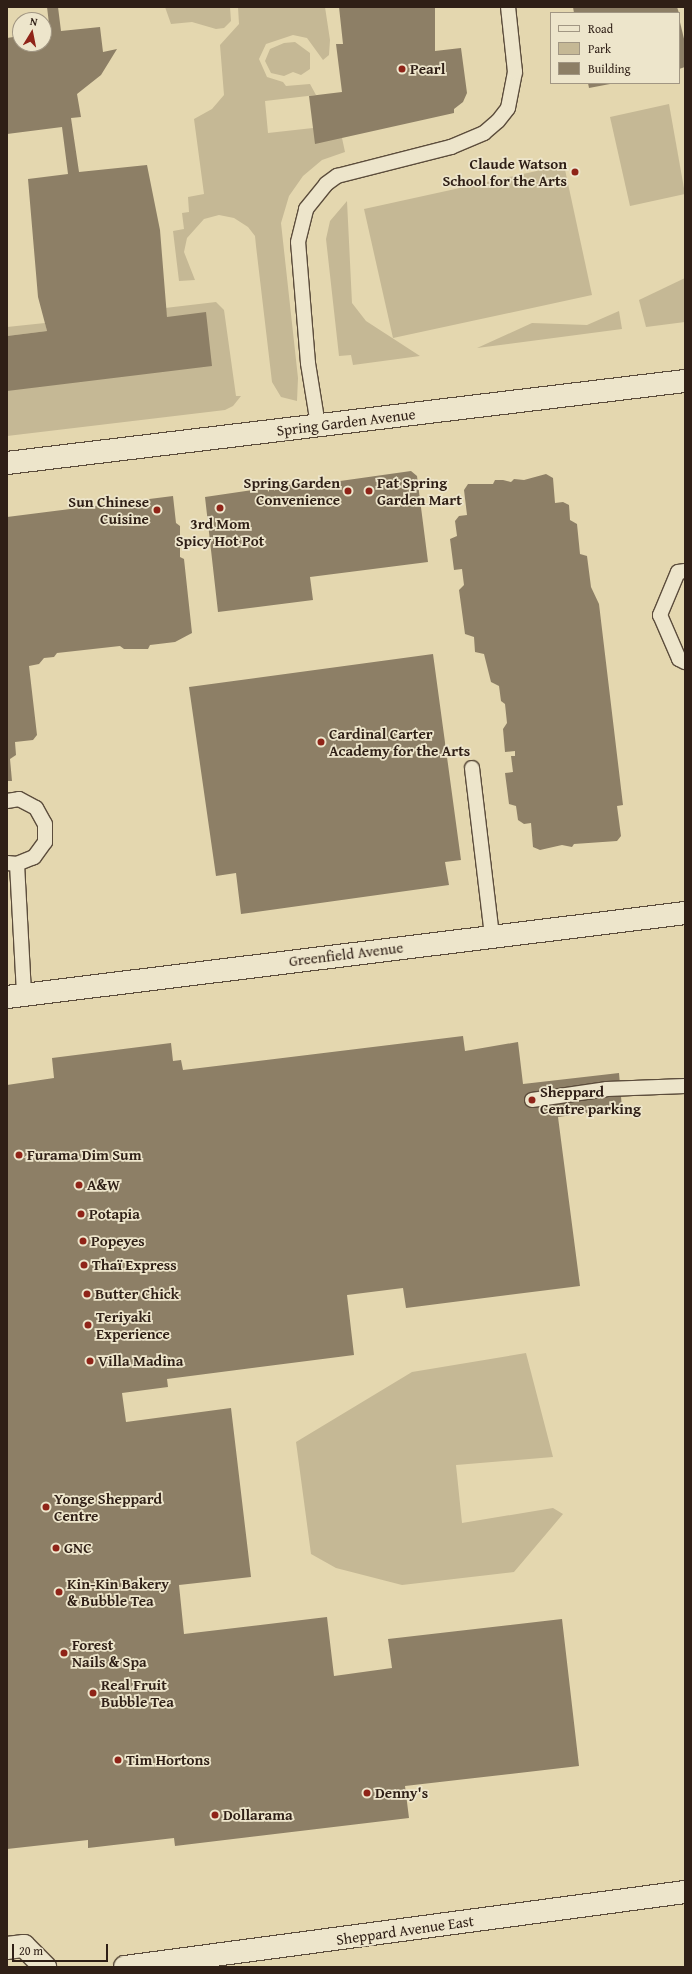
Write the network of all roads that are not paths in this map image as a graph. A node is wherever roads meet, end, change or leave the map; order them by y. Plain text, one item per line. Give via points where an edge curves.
1 (508, 7) edge
2 (685, 381) edge
3 (318, 426) junction
4 (7, 463) edge
5 (685, 571) edge
6 (685, 662) edge
7 (472, 768) dead end
8 (7, 800) edge
9 (12, 863) edge
10 (685, 913) edge
11 (492, 936) junction
12 (15, 996) edge
13 (685, 1086) edge
14 (532, 1100) dead end
15 (685, 1892) edge
16 (7, 1948) edge
17 (166, 1964) edge
18 (45, 1967) edge
19 (125, 1967) edge

1 - 3 lane via 515,72 508,108 498,121 484,133 451,147 337,176 326,184 306,209 298,242 308,363
2 - 3 street, Spring Garden Avenue
3 - 4 street, Spring Garden Avenue
5 - 6 lane via 678,572 660,614 680,659
7 - 11 lane
8 - 9 lane via 19,799 36,808 45,824 44,842 34,858
9 - 12 lane
10 - 11 street, Greenfield Avenue
11 - 12 street, Greenfield Avenue
13 - 14 lane via 607,1090
15 - 17 street, Sheppard Avenue East
16 - 18 street via 24,1946
17 - 19 street, Sheppard Avenue East

